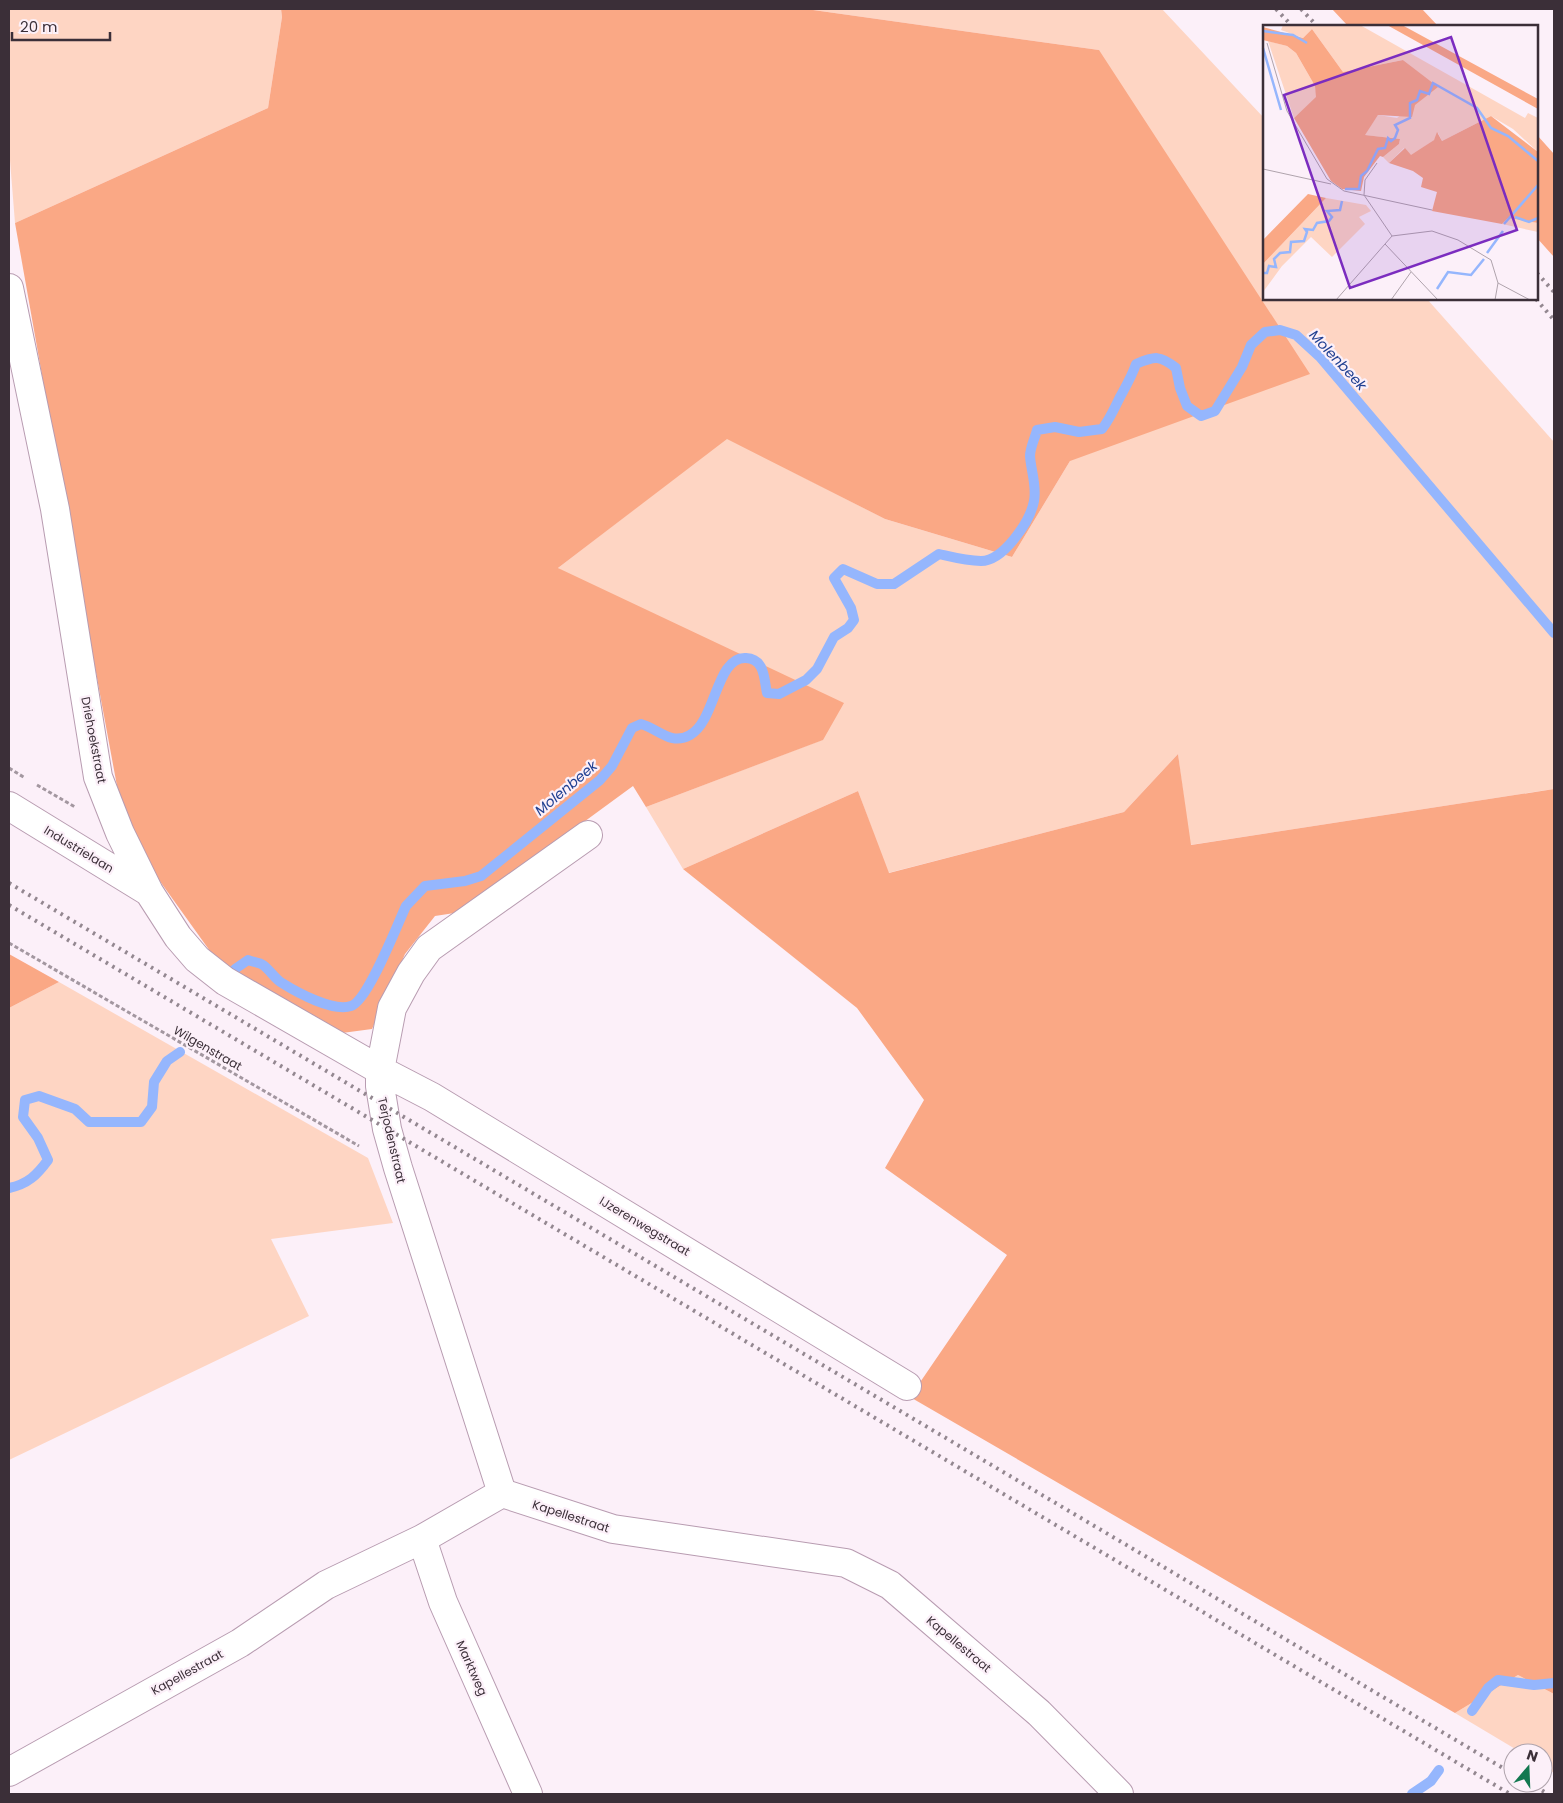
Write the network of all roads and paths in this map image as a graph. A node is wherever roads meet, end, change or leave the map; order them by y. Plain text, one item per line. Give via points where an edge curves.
1 (9, 288) edge
2 (9, 768) edge
3 (26, 778) dead end
4 (34, 783) dead end
5 (9, 806) edge
6 (78, 808) dead end
7 (588, 835) dead end
8 (149, 892) junction
9 (9, 943) edge
10 (380, 1070) junction
11 (398, 1168) junction
12 (908, 1386) dead end
13 (502, 1493) junction
14 (422, 1539) junction
15 (9, 1772) edge
16 (528, 1794) edge
17 (1119, 1794) edge

1 - 8 street, Driehoekstraat via 55,509 98,777 120,833
2 - 3 path
4 - 6 path
5 - 8 street, Industrielaan
7 - 10 street, Terjodenstraat via 429,948 392,1008
8 - 10 street, Driehoekstraat via 178,937 197,959 225,981
9 - 11 path, Wilgenstraat
10 - 11 street, Terjodenstraat via 380,1086
10 - 12 street, IJzerenwegstraat via 432,1097
11 - 13 street, Terjodenstraat
13 - 14 street, Kapellestraat
13 - 17 street, Kapellestraat via 613,1530 846,1563 890,1585 1040,1712
14 - 15 street, Kapellestraat via 326,1585 240,1642
14 - 16 street, Marktweg via 443,1602

